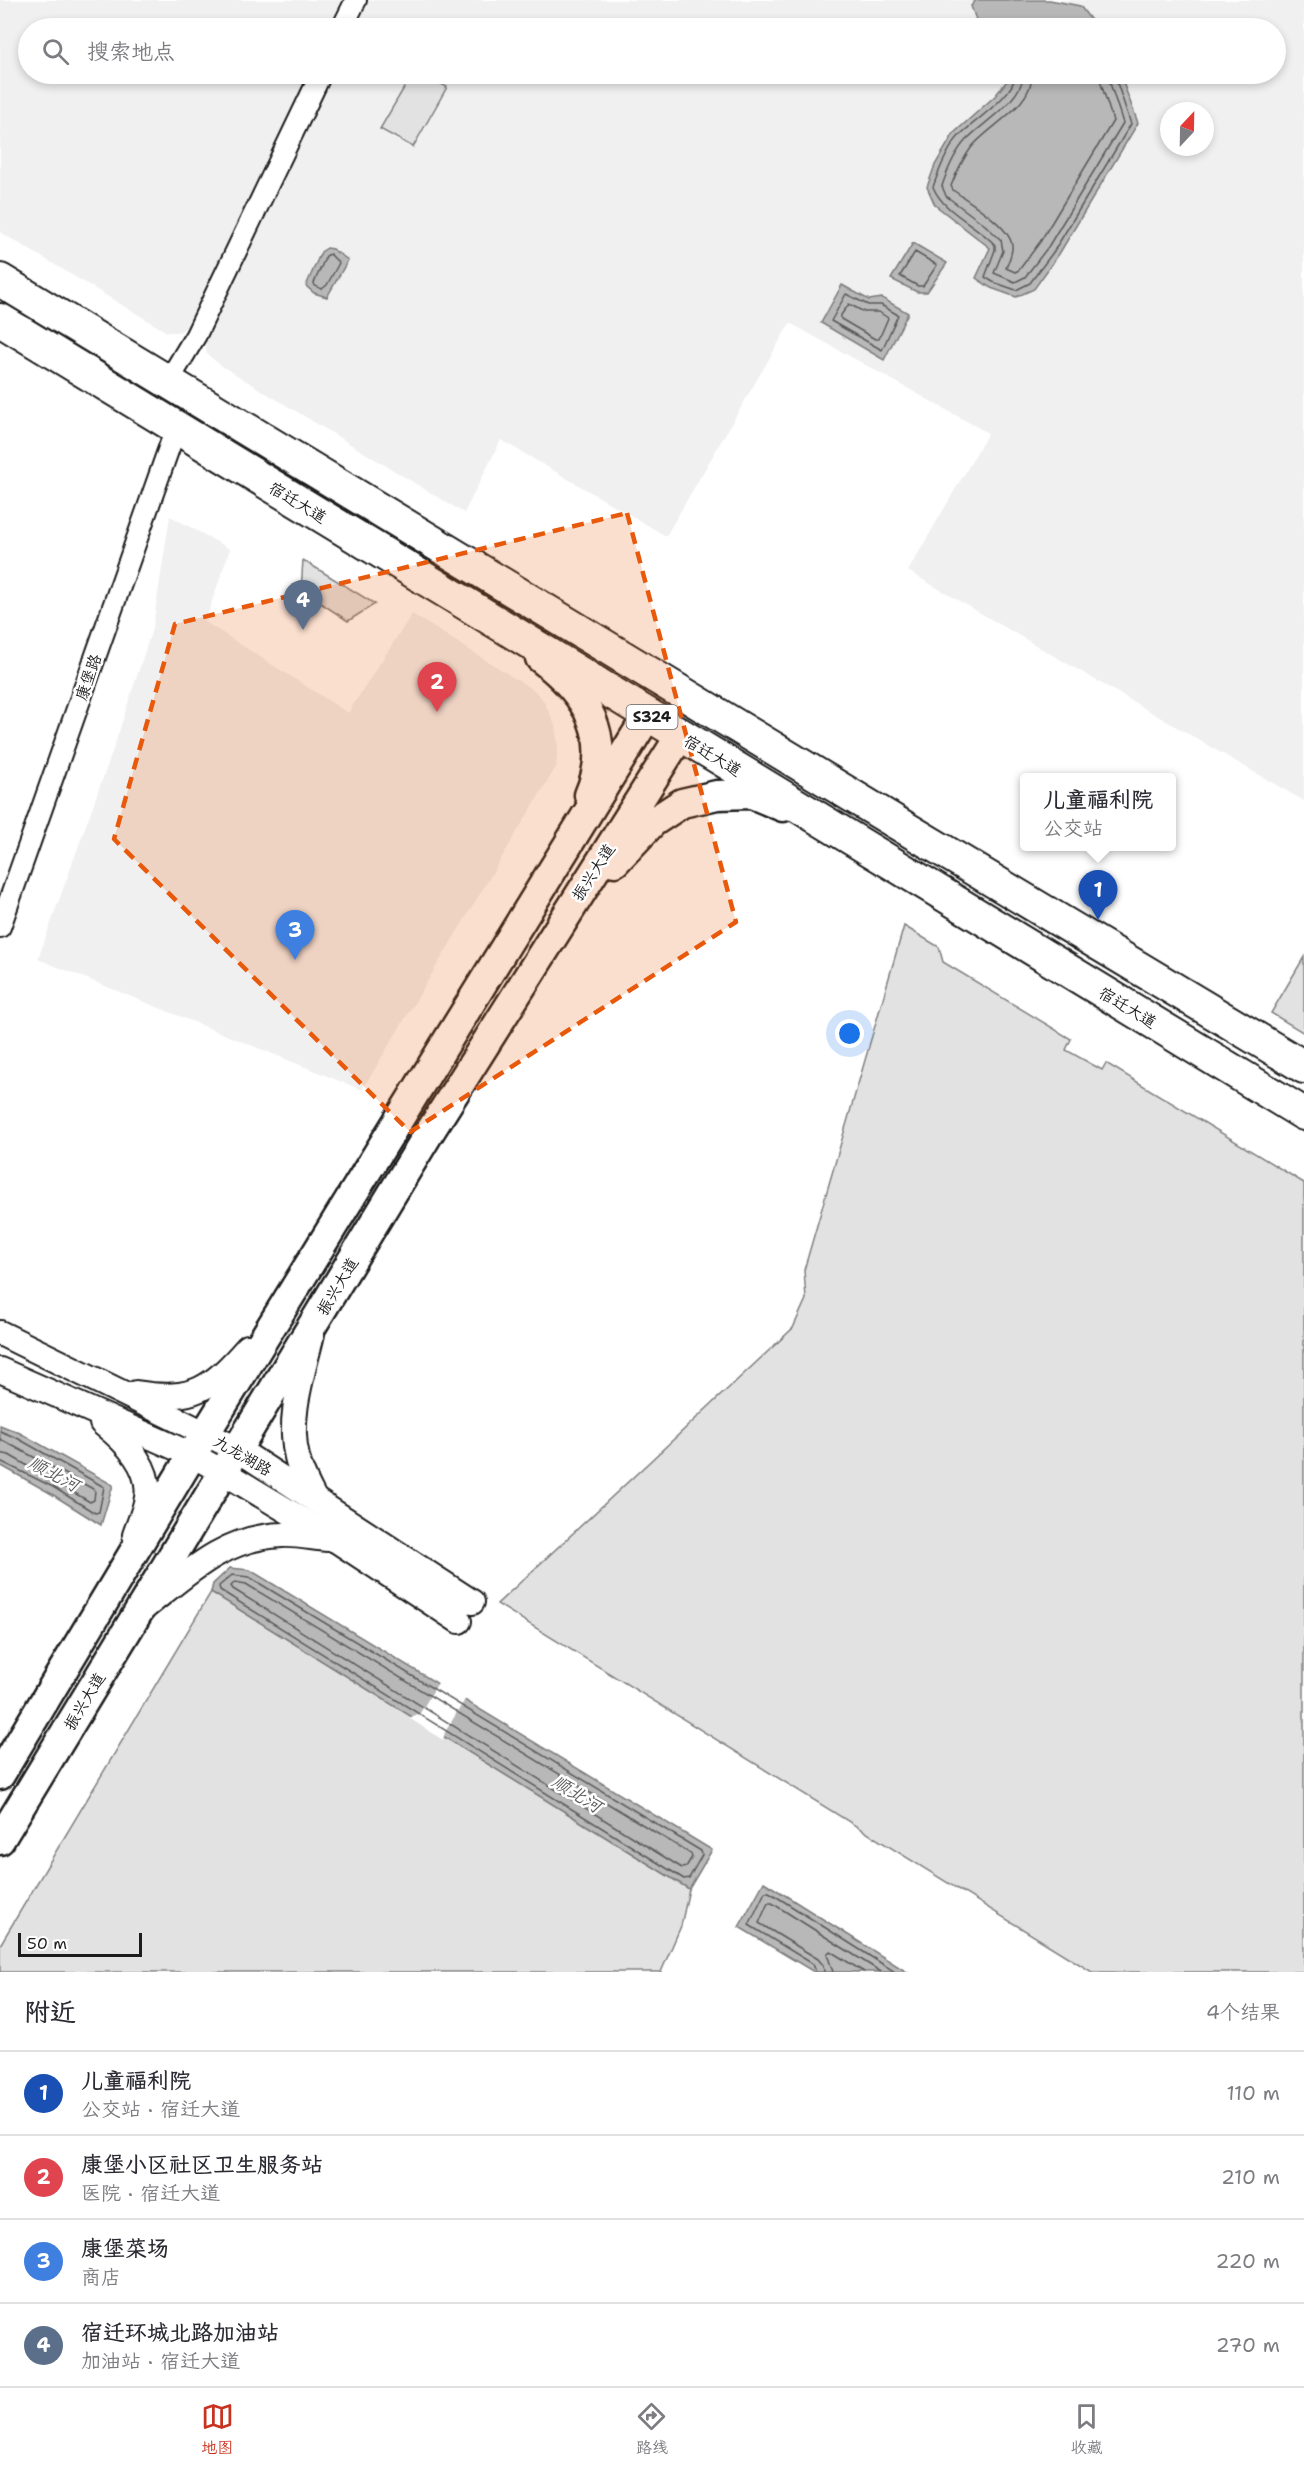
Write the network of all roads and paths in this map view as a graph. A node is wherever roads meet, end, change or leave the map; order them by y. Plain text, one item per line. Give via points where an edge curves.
1 (356, 0) edge
2 (347, 18) edge
3 (316, 84) edge
4 (0, 280) edge
5 (0, 320) edge
6 (168, 382) junction
7 (176, 428) junction
8 (483, 615) junction
9 (648, 715) junction
10 (680, 736) junction
11 (841, 833) junction
12 (536, 896) junction
13 (561, 921) junction
14 (0, 927) edge
15 (1304, 1067) edge
16 (1304, 1114) edge
17 (280, 1312) junction
18 (315, 1322) junction
19 (0, 1333) edge
20 (0, 1370) edge
21 (120, 1391) junction
22 (82, 1406) junction
23 (198, 1444) junction
24 (230, 1461) junction
25 (315, 1500) junction
26 (336, 1540) junction
27 (120, 1576) junction
28 (136, 1615) junction
29 (0, 1775) edge
30 (0, 1840) edge

1 - 2 street
3 - 6 street via 196,335
4 - 6 main road, S324
5 - 7 main road, 宿迁大道 / S324
6 - 15 main road, S324
7 - 8 main road, 宿迁大道 / S324
7 - 14 street, 康堡路
8 - 9 main road, 宿迁大道 / S324
8 - 12 main road via 548,663 580,696 599,736 597,772 590,794
9 - 10 main road, 宿迁大道 / S324
9 - 12 main road, 振兴大道
10 - 11 main road, 宿迁大道 / S324
10 - 13 main road, 振兴大道
11 - 13 main road via 752,794 717,795 682,803 653,822
11 - 16 main road, 宿迁大道 / S324
12 - 17 main road, 振兴大道
13 - 18 main road, 振兴大道
17 - 21 street via 223,1376 205,1388 159,1397
17 - 23 main road, 振兴大道
18 - 24 main road, 振兴大道
18 - 25 street via 294,1429 296,1456
19 - 21 street, 九龙湖路
20 - 22 street, 九龙湖路
21 - 23 street, 九龙湖路
22 - 23 street, 九龙湖路
22 - 27 street via 120,1437 145,1474 148,1496
23 - 24 street, 九龙湖路
23 - 27 main road, 振兴大道
24 - 25 street, 九龙湖路
24 - 26 street, 九龙湖路
24 - 28 main road, 振兴大道
25 - 26 street, 九龙湖路 via 466,1612
26 - 28 street via 284,1534 230,1546 205,1559
27 - 29 main road, 振兴大道
28 - 30 main road, 振兴大道

